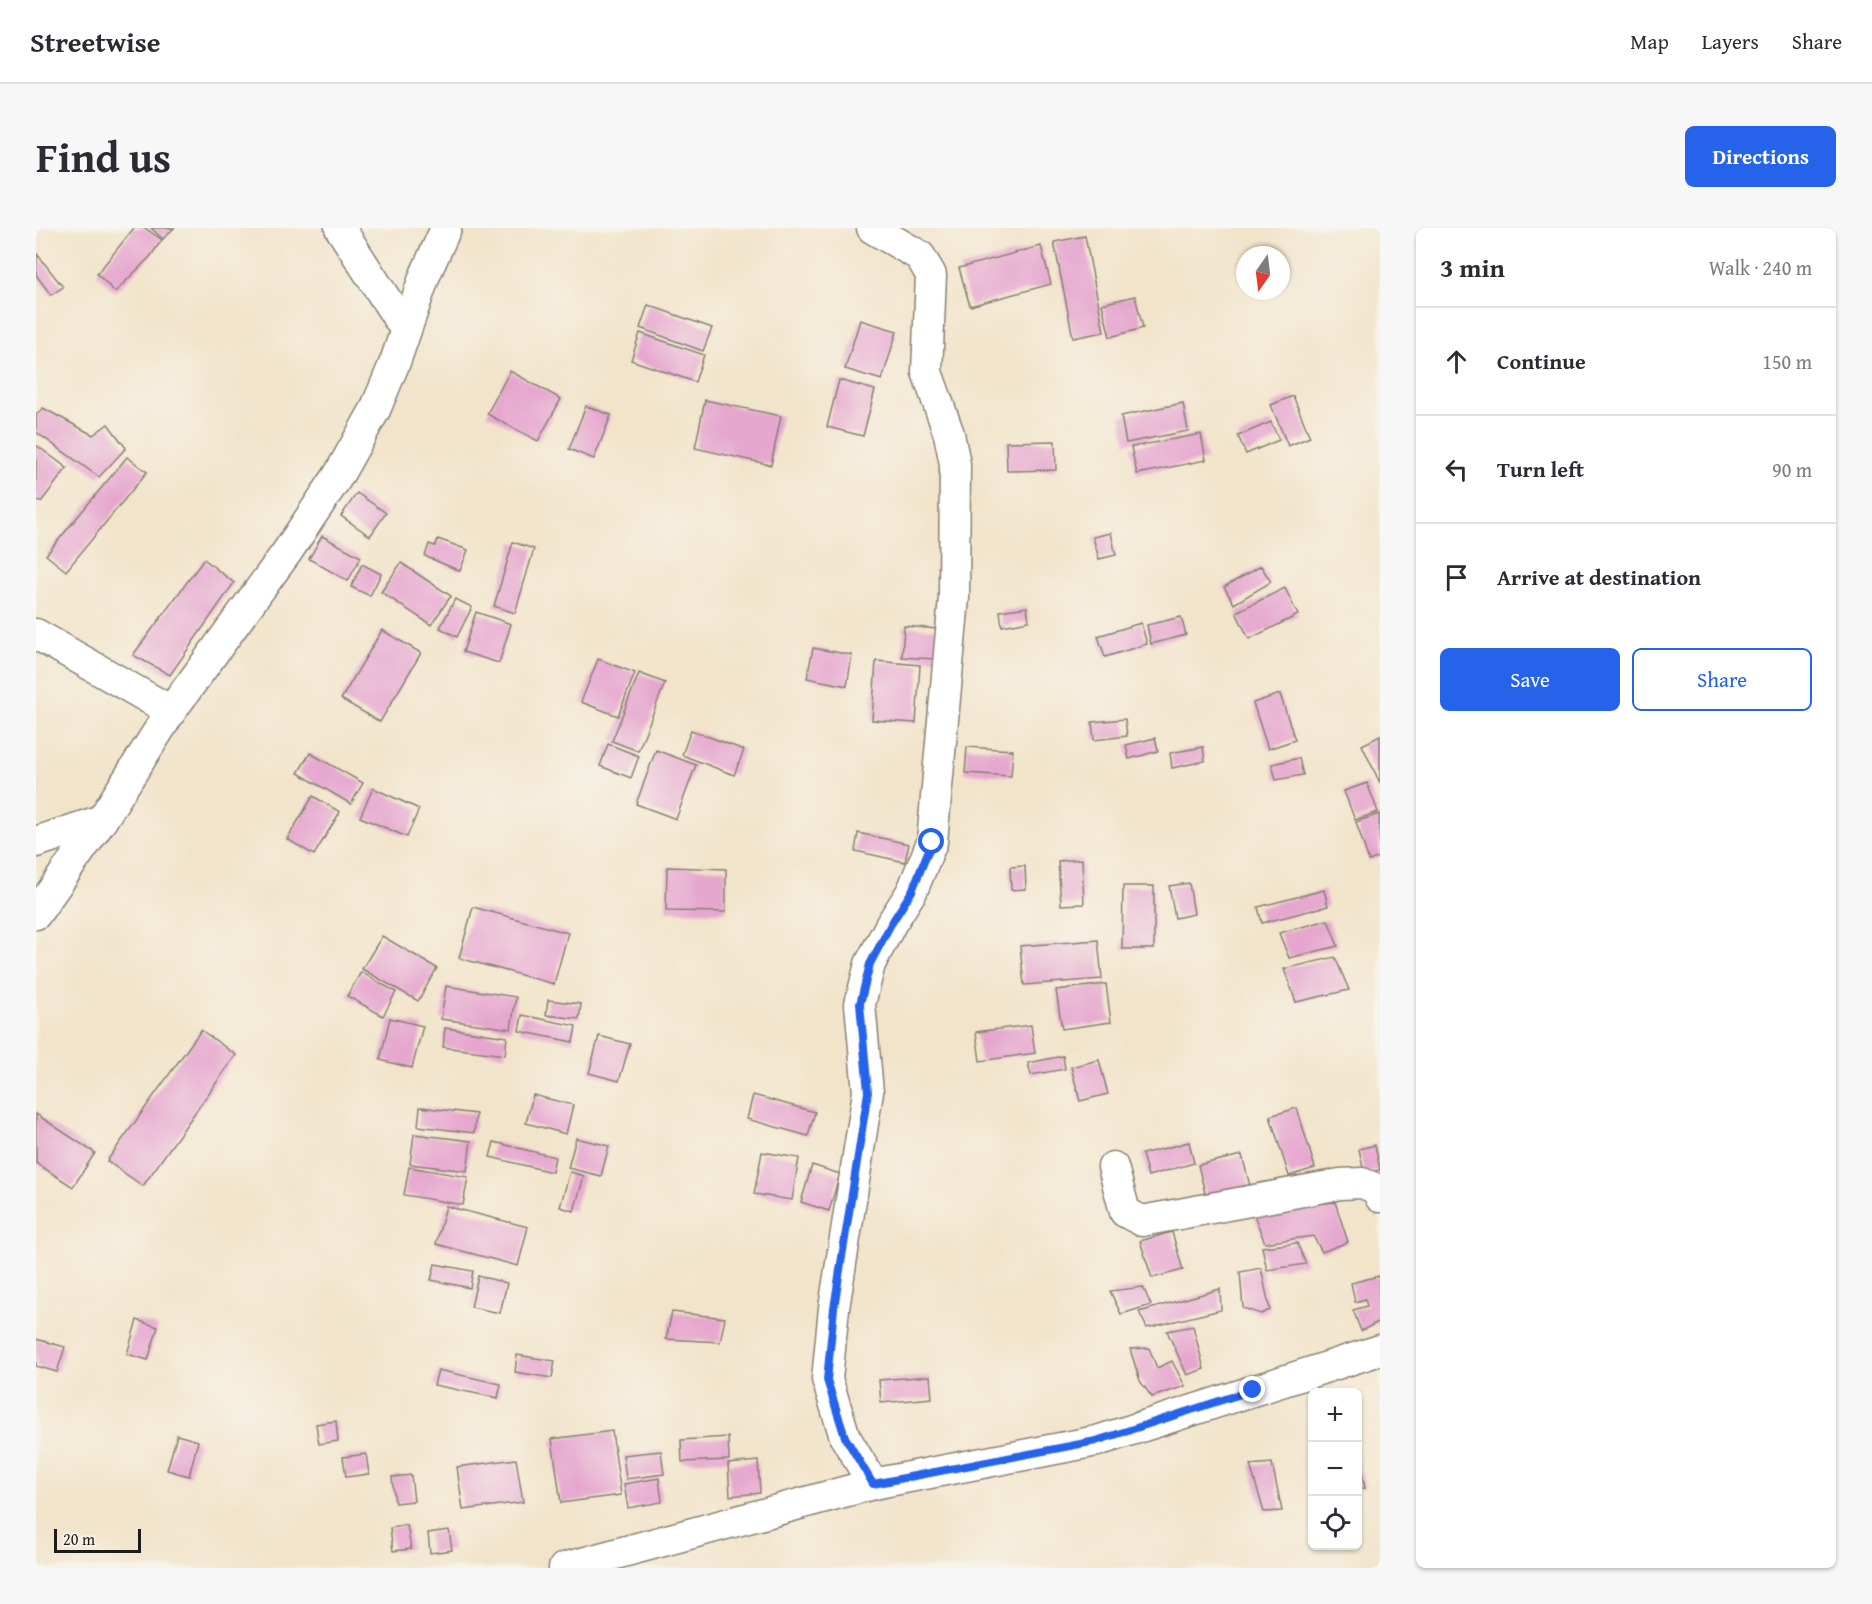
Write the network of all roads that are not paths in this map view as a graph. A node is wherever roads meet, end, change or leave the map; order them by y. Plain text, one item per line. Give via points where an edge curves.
1 (340, 228) edge
2 (446, 228) edge
3 (872, 228) edge
4 (405, 329) junction
5 (36, 634) edge
6 (171, 711) junction
7 (102, 820) junction
8 (36, 842) edge
9 (36, 914) edge
10 (1113, 1167) dead end
11 (1380, 1197) edge
12 (1380, 1350) edge
13 (873, 1484) junction
14 (564, 1568) edge

1 - 4 street
2 - 4 street
3 - 13 street via 920,256 931,275 927,372 955,464 954,598 932,842 912,891 870,964 860,1004 868,1092 834,1308 827,1380 845,1437
4 - 6 street via 375,410 338,476
5 - 6 street
6 - 7 street
7 - 8 street
7 - 9 street
10 - 11 street via 1125,1212 1143,1221 1340,1184 1362,1183 1377,1189
12 - 13 street via 1096,1441
13 - 14 street

